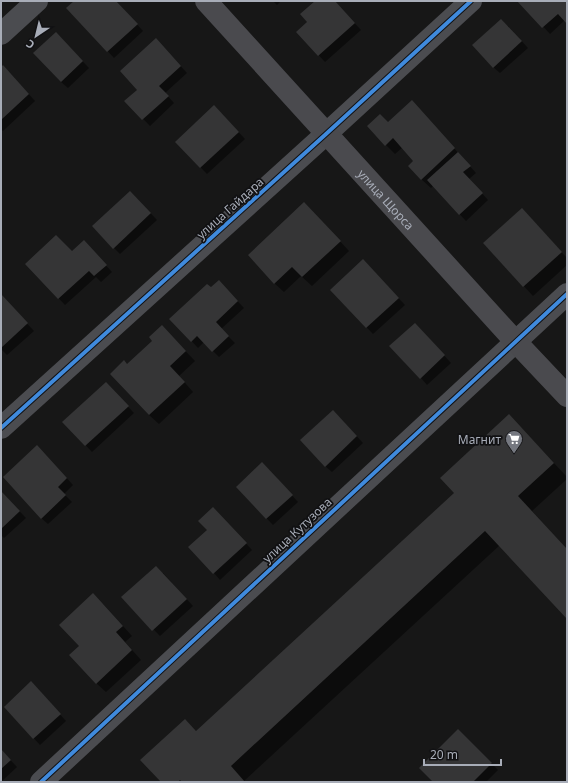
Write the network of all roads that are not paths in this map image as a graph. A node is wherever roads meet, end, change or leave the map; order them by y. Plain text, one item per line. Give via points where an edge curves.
1 (37, 1) edge
2 (206, 1) edge
3 (471, 1) edge
4 (1, 34) edge
5 (326, 134) junction
6 (567, 294) edge
7 (515, 341) junction
8 (567, 396) edge
9 (1, 428) edge
10 (41, 782) edge

1 - 4 street
2 - 5 street, улица Щорса
3 - 5 street, улица Гайдара
5 - 7 street, улица Щорса
5 - 9 street, улица Гайдара
6 - 7 street, улица Кутузова
7 - 8 street, улица Щорса
7 - 10 street, улица Кутузова

